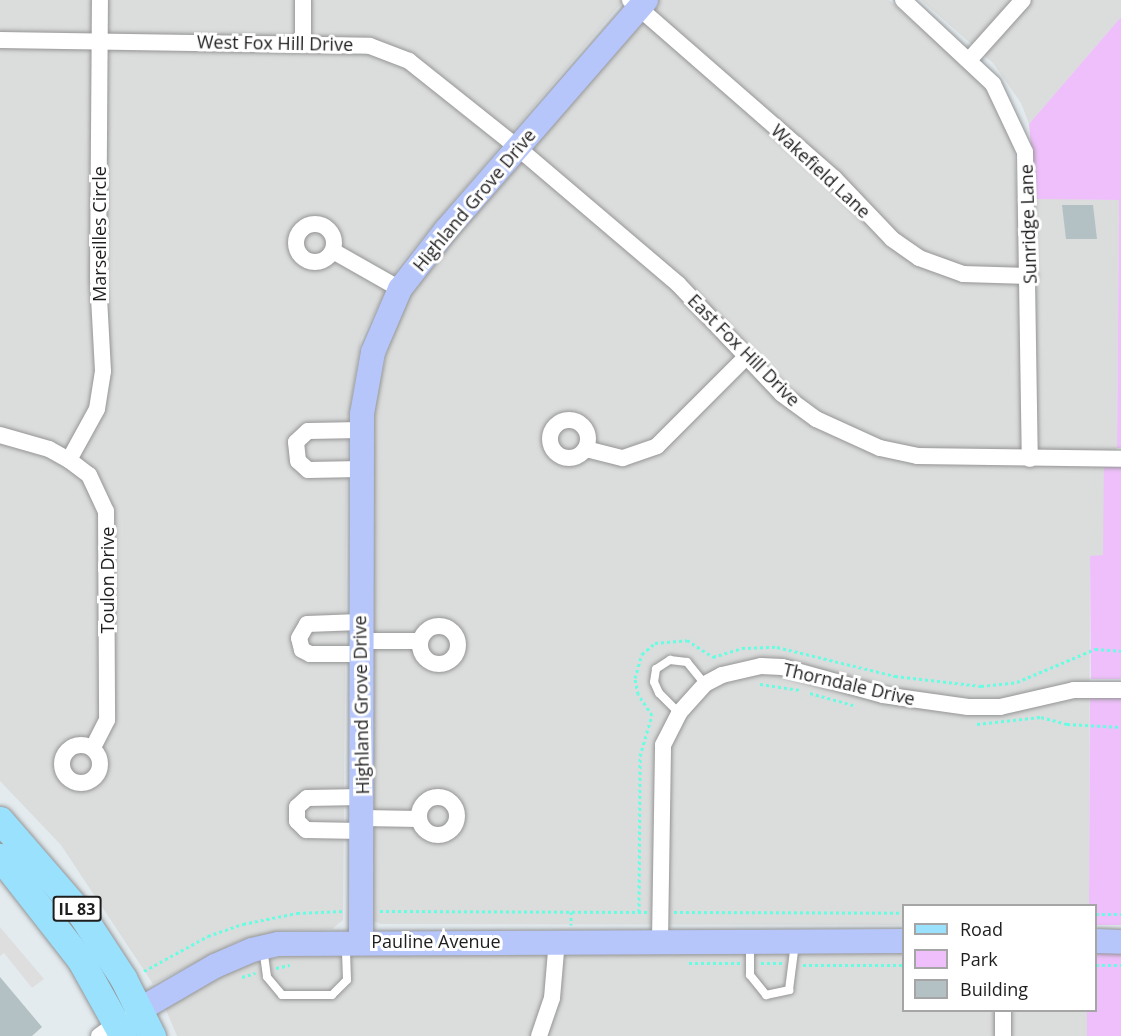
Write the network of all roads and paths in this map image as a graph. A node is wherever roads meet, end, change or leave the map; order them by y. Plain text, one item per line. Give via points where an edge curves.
1 (100, 0) edge
2 (303, 0) edge
3 (903, 0) edge
4 (1023, 0) edge
5 (638, 2) edge
6 (0, 40) edge
7 (99, 40) junction
8 (303, 43) junction
9 (970, 59) junction
10 (517, 147) junction
11 (333, 251) dead end
12 (1029, 276) junction
13 (400, 290) junction
14 (746, 357) junction
15 (361, 430) junction
16 (0, 435) edge
17 (586, 449) dead end
18 (1030, 459) junction
19 (1121, 459) edge
20 (69, 460) junction
21 (361, 469) junction
22 (360, 639) junction
23 (420, 641) dead end
24 (1121, 651) edge
25 (855, 667) dead end
26 (705, 684) junction
27 (751, 684) dead end
28 (1121, 690) edge
29 (806, 692) dead end
30 (679, 712) junction
31 (1074, 724) dead end
32 (1121, 727) edge
33 (93, 748) dead end
34 (362, 815) junction
35 (418, 819) dead end
36 (0, 820) edge
37 (0, 857) edge
38 (676, 901) dead end
39 (361, 911) junction
40 (668, 912) junction
41 (902, 913) edge
42 (1097, 914) edge
43 (1121, 914) edge
44 (557, 940) junction
45 (660, 940) junction
46 (353, 941) junction
47 (902, 941) edge
48 (1097, 941) edge
49 (1121, 942) edge
50 (750, 952) junction
51 (794, 952) junction
52 (264, 959) junction
53 (902, 965) edge
54 (1097, 965) edge
55 (1121, 965) edge
56 (234, 981) dead end
57 (1003, 1012) edge
58 (119, 1026) edge
59 (152, 1036) edge
60 (539, 1036) edge
61 (1003, 1036) edge

1 - 7 street, Marseilles Circle
2 - 8 street
3 - 9 street, Sunridge Lane
4 - 9 street
5 - 10 street, Highland Grove Drive
5 - 12 street, Wakefield Lane via 834,178 892,239 919,258 963,274
6 - 7 street, West Fox Hill Drive
7 - 8 street, West Fox Hill Drive
7 - 20 street, Marseilles Circle via 98,279 103,371 97,409
8 - 10 street, West Fox Hill Drive via 370,46 409,61
9 - 12 street, Sunridge Lane via 993,84 1025,152
10 - 13 street, Highland Grove Drive
10 - 14 street, East Fox Hill Drive via 678,284
11 - 13 street
12 - 18 street, Sunridge Lane
13 - 15 street, Highland Grove Drive via 373,352
14 - 17 street via 657,446 623,458
14 - 18 street, East Fox Hill Drive via 782,394 816,419 880,448 944,458
15 - 21 street, Highland Grove Drive
15 - 21 street via 308,431 296,442 298,460 308,470
16 - 20 street, Toulon Drive via 49,449
18 - 19 street, East Fox Hill Drive
20 - 33 street, Toulon Drive via 89,475 99,491 107,522 107,720
21 - 22 street, Highland Grove Drive
22 - 23 street
22 - 34 street, Highland Grove Drive
24 - 25 path via 1087,651 1017,682 996,686 916,679
26 - 28 street, Thorndale Drive via 745,668 782,667 883,695 1000,707 1074,690
26 - 30 street, Thorndale Drive
26 - 30 lane via 687,662 670,660 656,669 654,682 659,693
27 - 29 path
30 - 40 street, Thorndale Drive via 663,745 660,769
31 - 32 path
34 - 35 street
34 - 39 street, Highland Grove Drive
36 - 58 main road, IL 83 via 81,914
37 - 58 main road, IL 83 via 80,959
38 - 40 path
39 - 40 path
39 - 46 street, Highland Grove Drive
40 - 41 path
40 - 45 street, Thorndale Drive
42 - 43 path
44 - 45 street, Pauline Avenue
44 - 46 street, Pauline Avenue
44 - 60 street via 552,998
45 - 50 street, Pauline Avenue
46 - 52 street, Pauline Avenue
46 - 52 lane via 347,980 332,995 282,995 272,987
47 - 51 street, Pauline Avenue
48 - 49 street
50 - 51 street, Pauline Avenue
50 - 51 path
50 - 51 lane via 750,975 766,995 789,990
51 - 53 path
52 - 56 path
52 - 58 street, Pauline Avenue via 215,966
54 - 55 path
57 - 61 street
58 - 59 main road, IL 83

